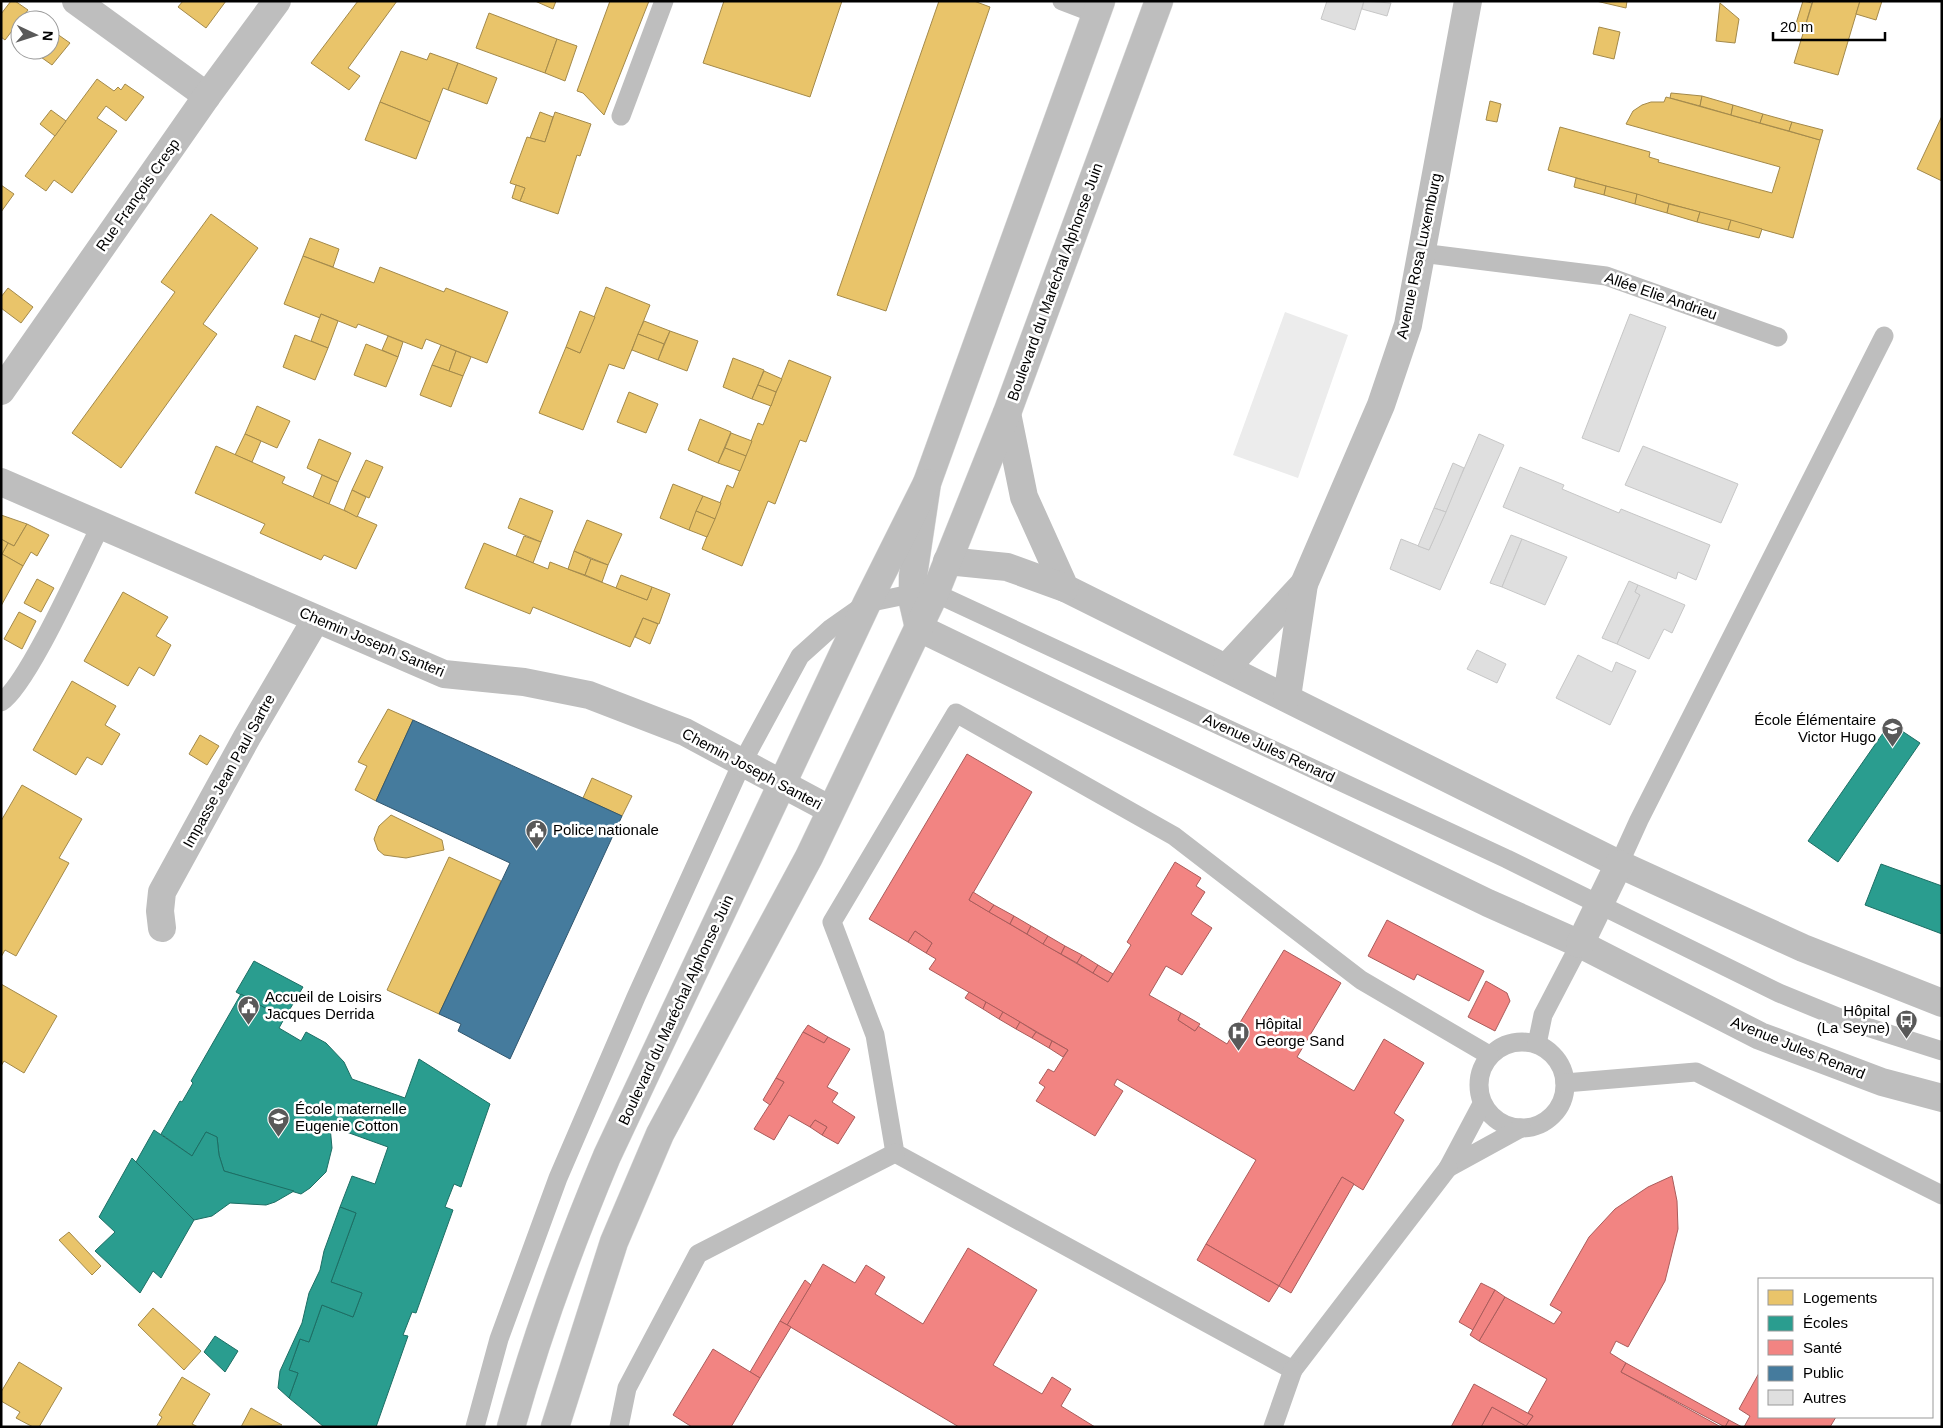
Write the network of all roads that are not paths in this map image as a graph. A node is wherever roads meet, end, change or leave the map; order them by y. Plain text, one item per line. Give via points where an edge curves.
1 (76, 1) edge
2 (276, 1) edge
3 (664, 1) edge
4 (1062, 1) edge
5 (1159, 1) edge
6 (1468, 1) edge
7 (1098, 8) edge
8 (207, 96) junction
9 (620, 116) dead end
10 (1421, 253) junction
11 (1884, 336) dead end
12 (1778, 337) dead end
13 (1, 391) edge
14 (1007, 413) junction
15 (1, 482) edge
16 (926, 483) junction
17 (101, 525) junction
18 (925, 573) junction
19 (1304, 584) junction
20 (1065, 588) junction
21 (867, 603) junction
22 (316, 619) junction
23 (919, 628) junction
24 (1227, 667) junction
25 (1288, 697) junction
26 (1, 702) edge
27 (742, 763) junction
28 (783, 785) junction
29 (831, 810) junction
30 (1619, 864) junction
31 (1601, 904) junction
32 (162, 928) dead end
33 (1580, 944) junction
34 (1942, 1003) edge
35 (1537, 1044) junction
36 (1942, 1051) edge
37 (1489, 1055) junction
38 (1565, 1083) junction
39 (1942, 1098) edge
40 (1482, 1104) junction
41 (1521, 1128) junction
42 (895, 1152) junction
43 (1448, 1168) junction
44 (1942, 1195) edge
45 (1293, 1370) junction
46 (475, 1427) edge
47 (511, 1427) edge
48 (555, 1427) edge
49 (619, 1427) edge
50 (1273, 1427) edge

1 - 8 street
2 - 8 street, Rue François Cresp
3 - 9 lane
4 - 7 lane
5 - 14 street, Boulevard du Maréchal Alphonse Juin
6 - 10 street, Avenue Rosa Luxemburg
7 - 16 street, Boulevard du Maréchal Alphonse Juin
8 - 13 street, Rue François Cresp
10 - 12 lane, Allée Elie Andrieu via 1606,276
10 - 19 street, Avenue Rosa Luxemburg via 1408,325 1381,405
11 - 30 lane
14 - 18 street, Boulevard du Maréchal Alphonse Juin
14 - 20 street via 1024,496
15 - 17 street, Chemin Joseph Santeri
16 - 18 street, Boulevard du Maréchal Alphonse Juin
16 - 21 street, Boulevard du Maréchal Alphonse Juin
17 - 22 street, Chemin Joseph Santeri
17 - 26 lane via 42,642 13,692
18 - 20 street via 1007,567
18 - 21 street
18 - 23 street, Boulevard du Maréchal Alphonse Juin
18 - 31 lane, Avenue Jules Renard
19 - 24 street, Avenue Rosa Luxemburg
19 - 25 street, Avenue Rosa Luxemburg
20 - 24 street
21 - 27 lane via 830,629 800,656
21 - 28 street, Boulevard du Maréchal Alphonse Juin
22 - 27 street, Chemin Joseph Santeri via 444,674 524,682 589,694 685,732
22 - 32 street, Impasse Jean Paul Sartre via 162,892
23 - 29 street, Boulevard du Maréchal Alphonse Juin
23 - 33 street, Avenue Jules Renard
24 - 25 street
25 - 30 street
27 - 28 street, Chemin Joseph Santeri
27 - 46 lane via 558,1178 499,1339
28 - 29 street, Chemin Joseph Santeri
28 - 47 street, Boulevard du Maréchal Alphonse Juin via 607,1156 576,1229
29 - 48 street, Boulevard du Maréchal Alphonse Juin via 660,1134 614,1242
30 - 31 street
30 - 34 street via 1803,948
31 - 33 street
31 - 36 lane, Avenue Jules Renard via 1779,993 1845,1020
33 - 35 lane via 1543,1015
33 - 39 street, Avenue Jules Renard via 1760,1036 1882,1082
35 - 37 lane via 1512,1042
35 - 38 lane via 1557,1060
37 - 40 lane via 1478,1078
37 - 42 lane via 1361,980 1174,836 956,713 832,922 875,1035
38 - 41 lane via 1557,1110 1535,1126
38 - 44 lane via 1696,1072
40 - 41 lane via 1498,1122
40 - 43 lane
41 - 43 lane
42 - 45 lane
42 - 49 lane via 698,1254 627,1388
43 - 45 lane
45 - 50 lane

